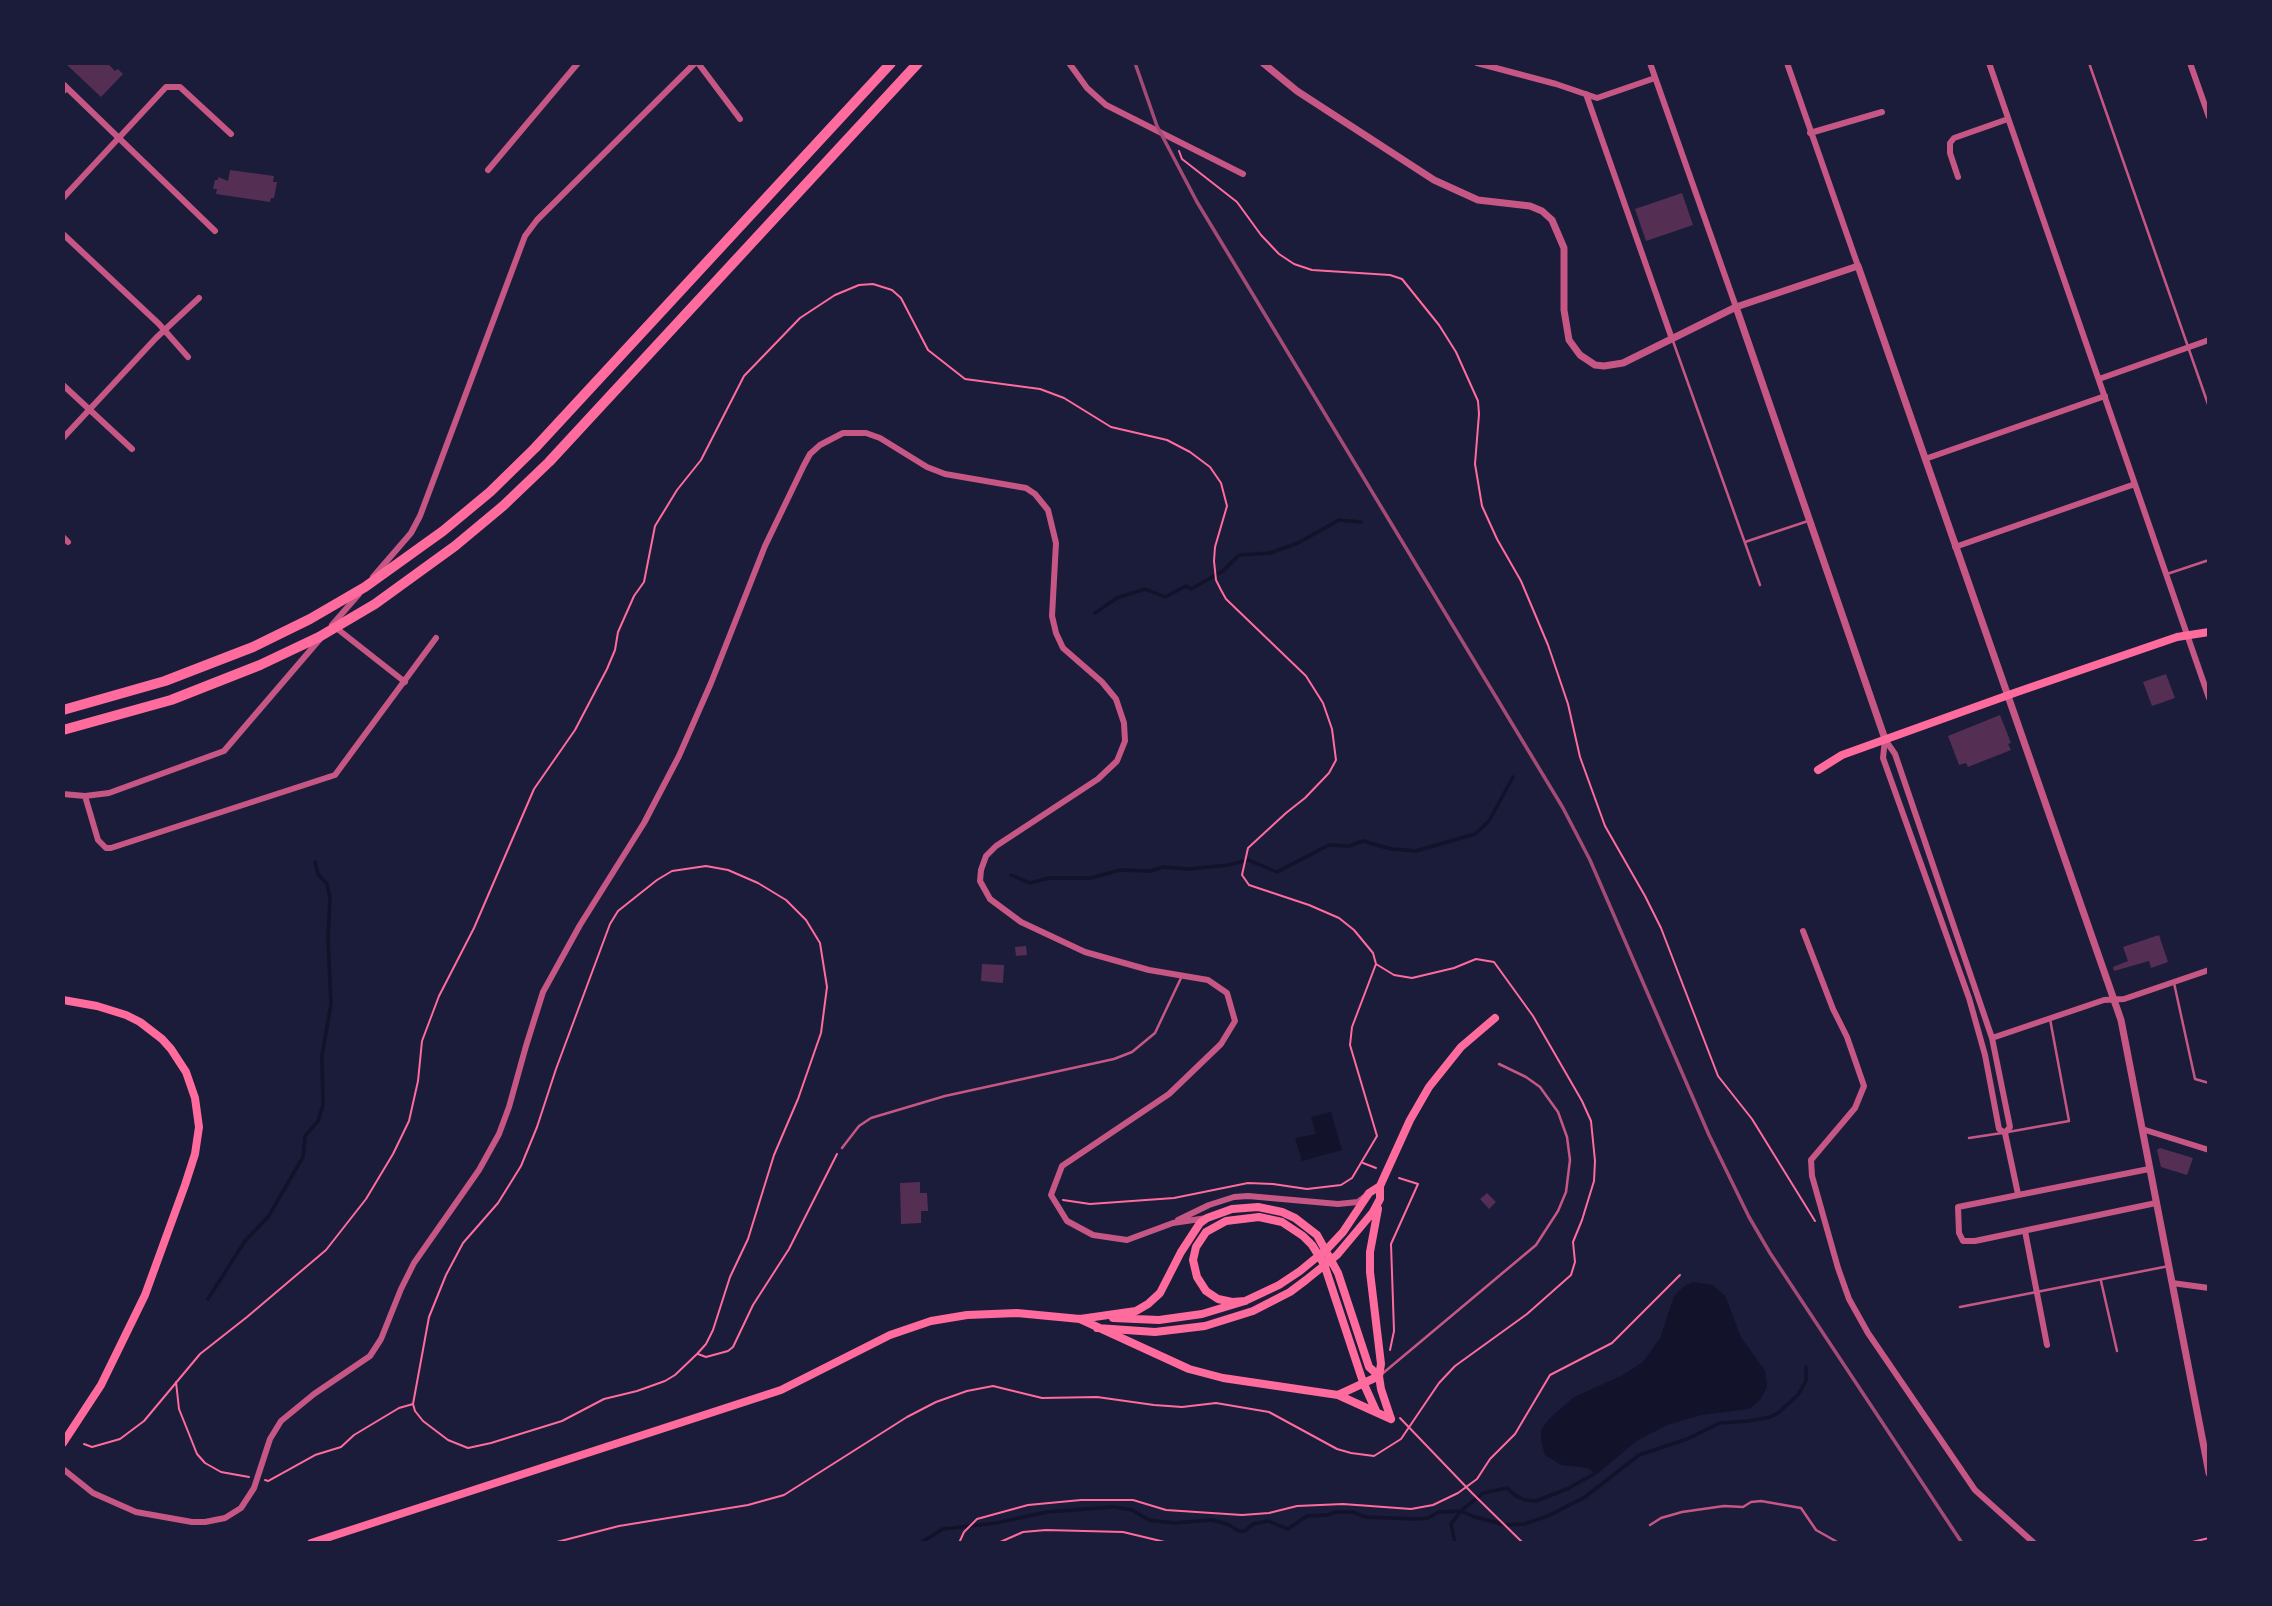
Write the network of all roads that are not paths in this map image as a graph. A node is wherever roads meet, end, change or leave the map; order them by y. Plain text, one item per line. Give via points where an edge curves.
1 (578, 63) edge
2 (696, 63) edge
3 (891, 63) edge
4 (918, 63) edge
5 (1069, 63) edge
6 (1264, 63) edge
7 (1477, 63) edge
8 (1650, 63) edge
9 (1787, 63) edge
10 (1989, 63) edge
11 (2089, 63) edge
12 (2190, 63) edge
13 (1655, 78) junction
14 (65, 89) edge
15 (1586, 94) junction
16 (1882, 112) dead end
17 (2209, 117) edge
18 (740, 119) dead end
19 (2008, 119) junction
20 (1810, 133) junction
21 (231, 134) dead end
22 (120, 138) junction
23 (488, 170) dead end
24 (1243, 174) dead end
25 (1958, 177) dead end
26 (63, 198) edge
27 (215, 231) dead end
28 (63, 234) edge
29 (1858, 266) junction
30 (199, 298) dead end
31 (1736, 307) junction
32 (165, 332) junction
33 (1672, 340) junction
34 (2209, 340) edge
35 (2189, 347) junction
36 (188, 357) dead end
37 (2099, 379) junction
38 (63, 385) edge
39 (2105, 396) junction
40 (2209, 407) edge
41 (89, 410) junction
42 (63, 438) edge
43 (132, 449) dead end
44 (1925, 459) junction
45 (2135, 484) junction
46 (1810, 521) junction
47 (1745, 542) junction
48 (1955, 547) junction
49 (2209, 560) edge
50 (2167, 574) junction
51 (1760, 586) dead end
52 (332, 625) junction
53 (2209, 632) edge
54 (2187, 634) junction
55 (436, 638) dead end
56 (405, 682) junction
57 (2007, 696) junction
58 (2209, 698) edge
59 (63, 710) edge
60 (63, 730) edge
61 (1885, 739) junction
62 (1818, 770) dead end
63 (63, 794) edge
64 (85, 796) junction
65 (1803, 931) dead end
66 (2209, 970) edge
67 (1181, 977) junction
68 (2174, 982) junction
69 (2114, 999) junction
70 (63, 1000) edge
71 (1495, 1018) dead end
72 (2050, 1019) junction
73 (1992, 1038) junction
74 (1499, 1064) dead end
75 (2209, 1083) edge
76 (2142, 1129) junction
77 (2005, 1133) junction
78 (1969, 1138) dead end
79 (842, 1149) road end
80 (2209, 1150) edge
81 (2149, 1169) junction
82 (1380, 1186) junction
83 (1369, 1193) junction
84 (2018, 1194) junction
85 (1380, 1199) junction
86 (2156, 1203) junction
87 (1207, 1218) junction
88 (1173, 1223) junction
89 (2025, 1231) junction
90 (2169, 1266) junction
91 (2101, 1280) junction
92 (2172, 1283) junction
93 (2209, 1288) edge
94 (2037, 1292) junction
95 (1245, 1301) junction
96 (1960, 1307) dead end
97 (1103, 1316) junction
98 (1080, 1319) junction
99 (1097, 1328) junction
100 (2047, 1345) dead end
101 (2117, 1351) dead end
102 (1379, 1376) junction
103 (1363, 1382) junction
104 (1338, 1395) junction
105 (1376, 1411) junction
106 (63, 1443) edge
107 (63, 1469) edge
108 (2209, 1472) edge
109 (1650, 1525) dead end
110 (311, 1543) edge
111 (1839, 1543) edge
112 (2034, 1543) edge

1 - 23 street
2 - 18 street
2 - 52 street via 525,236 416,524
3 - 59 highway via 535,448 443,531 365,587 253,647 135,691
4 - 60 highway via 549,462 456,547 375,604 289,652 171,700
5 - 24 street via 1106,105
6 - 33 street via 1297,91 1434,180 1478,200 1530,206 1552,220 1564,248 1569,340 1587,361 1614,366
7 - 15 street
8 - 13 street
9 - 20 street
10 - 19 street
11 - 35 lane
12 - 17 street
13 - 15 street via 1597,98
13 - 31 street
14 - 22 street
15 - 33 street
16 - 20 street
19 - 25 street via 1954,138 1950,153
19 - 37 street
20 - 29 street
21 - 22 street via 180,87 172,86 166,87
22 - 26 street
22 - 27 street
28 - 32 street
29 - 31 street
29 - 44 street
30 - 32 street
31 - 33 street
31 - 46 street
32 - 36 street
32 - 41 street
33 - 47 lane
34 - 35 street
35 - 37 street
35 - 40 lane
37 - 39 street
38 - 41 street
39 - 44 street
39 - 45 street
41 - 42 street
41 - 43 street
44 - 48 street
45 - 48 street
45 - 50 street
46 - 47 lane
46 - 61 street
47 - 51 lane
48 - 57 street
49 - 50 lane
50 - 54 street
52 - 56 street
52 - 64 street via 224,751 109,793
53 - 54 main road
54 - 57 main road
54 - 58 street
55 - 56 street
56 - 64 street via 335,775 111,848 98,839
57 - 61 main road
57 - 69 street
61 - 62 main road via 1842,755
61 - 73 street via 1895,754
61 - 77 street via 1884,758 1969,998 2000,1129
63 - 64 street
65 - 112 street via 1864,1087 1855,1108 1811,1160 1849,1299 1975,1490
66 - 68 street
67 - 79 lane via 1155,1032 1132,1052 880,1115 859,1126
67 - 88 street via 1208,980 1227,993 1235,1021 1221,1044 1169,1094 1062,1166 1051,1195 1066,1221 1093,1235 1127,1240
67 - 107 street via 1085,952 1021,922 990,899 980,881 986,856 996,846 1098,779 1117,761 1125,741 1116,699 1063,648 1056,633 1052,617 1056,543 1048,510 1035,494 1015,484 945,474 880,438 843,433 810,454 782,508 663,786 544,992 499,1134 414,1263 370,1356 281,1421 248,1498 233,1513 215,1520 192,1522 136,1512 93,1493
68 - 69 street
68 - 75 lane via 2195,1079
69 - 72 street
69 - 76 street
70 - 106 main road via 126,1015 162,1039 187,1072 199,1127 195,1154 145,1295 101,1385
71 - 82 main road via 1442,1068 1410,1120
72 - 73 street
72 - 77 lane via 2068,1121
73 - 77 street via 2010,1128
74 - 102 lane via 1540,1087 1558,1112 1570,1160 1566,1192 1536,1245
76 - 80 street
76 - 81 street
77 - 78 lane
77 - 84 street
81 - 84 street
81 - 86 street
82 - 83 main road
82 - 85 main road
83 - 88 street via 1358,1202 1338,1204 1234,1197
83 - 95 main road via 1343,1232 1300,1271
84 - 89 street via 1958,1207 1959,1233 1963,1241 1975,1241
85 - 99 main road via 1350,1241 1306,1280 1252,1311 1205,1326 1155,1332
85 - 102 main road via 1370,1252
86 - 89 street
86 - 90 street
87 - 88 street
87 - 97 main road via 1194,1230 1167,1282 1149,1304
87 - 102 main road via 1232,1209 1258,1207 1295,1217 1312,1230 1331,1258 1369,1367
89 - 94 street
90 - 91 lane
90 - 92 street
91 - 94 lane
91 - 101 lane
92 - 93 street
92 - 108 street
94 - 96 lane
94 - 100 street
95 - 97 main road via 1183,1318
95 - 103 main road via 1218,1298 1201,1284 1193,1259 1200,1240 1215,1226 1237,1218 1274,1220 1296,1230 1324,1264
97 - 98 main road
98 - 99 main road
98 - 110 main road via 1017,1312 931,1321 890,1335 781,1390
99 - 104 main road via 1189,1369
102 - 103 main road
102 - 105 main road via 1391,1419
103 - 104 main road
103 - 105 main road
104 - 105 main road
109 - 111 lane via 1682,1512 1761,1501 1801,1508 1816,1530

